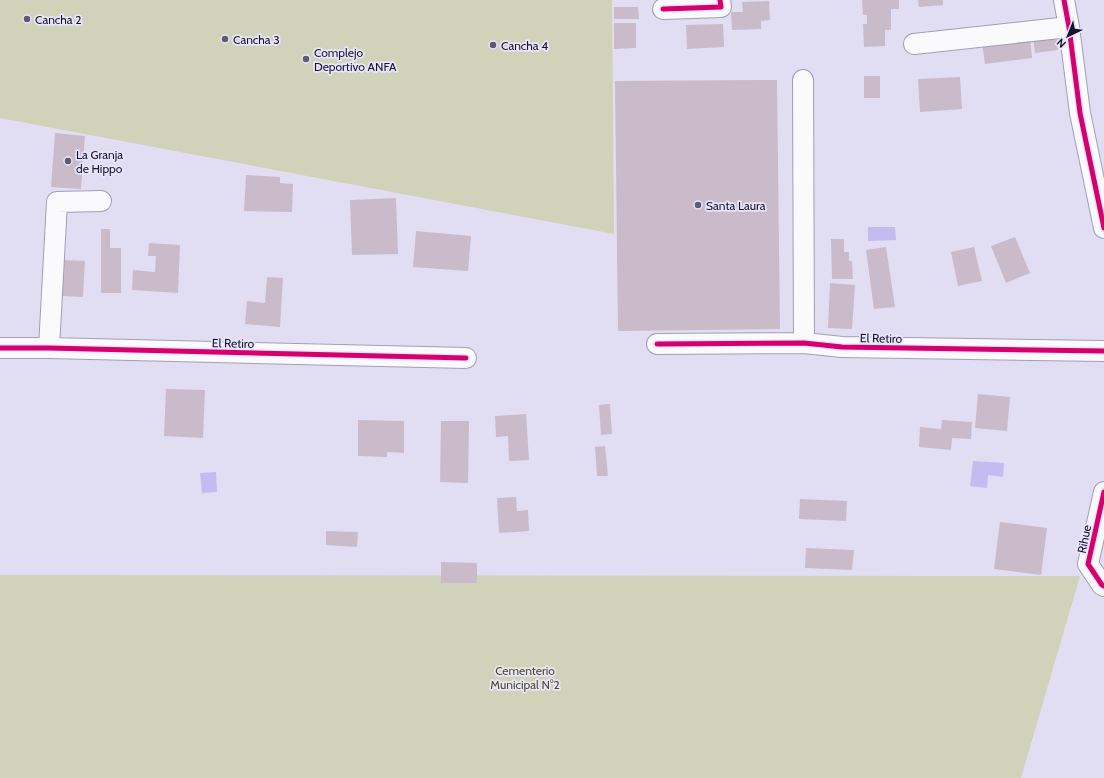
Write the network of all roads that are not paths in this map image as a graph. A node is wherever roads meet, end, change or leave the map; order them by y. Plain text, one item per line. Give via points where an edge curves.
1 (720, 0) edge
2 (1064, 0) edge
3 (663, 9) dead end
4 (1070, 28) junction
5 (914, 44) dead end
6 (803, 80) dead end
7 (101, 201) dead end
8 (1104, 228) edge
9 (804, 343) junction
10 (657, 344) dead end
11 (0, 348) edge
12 (49, 348) junction
13 (1104, 351) edge
14 (466, 358) dead end
15 (1104, 492) edge
16 (1104, 586) edge

1 - 3 street via 721,7
2 - 4 street
4 - 5 street
4 - 8 street via 1080,113
6 - 9 street
7 - 12 street via 57,202
9 - 10 street, El Retiro
9 - 13 street, El Retiro via 842,347
11 - 12 street, El Retiro
12 - 14 street, El Retiro
15 - 16 street, Rihue via 1088,564

